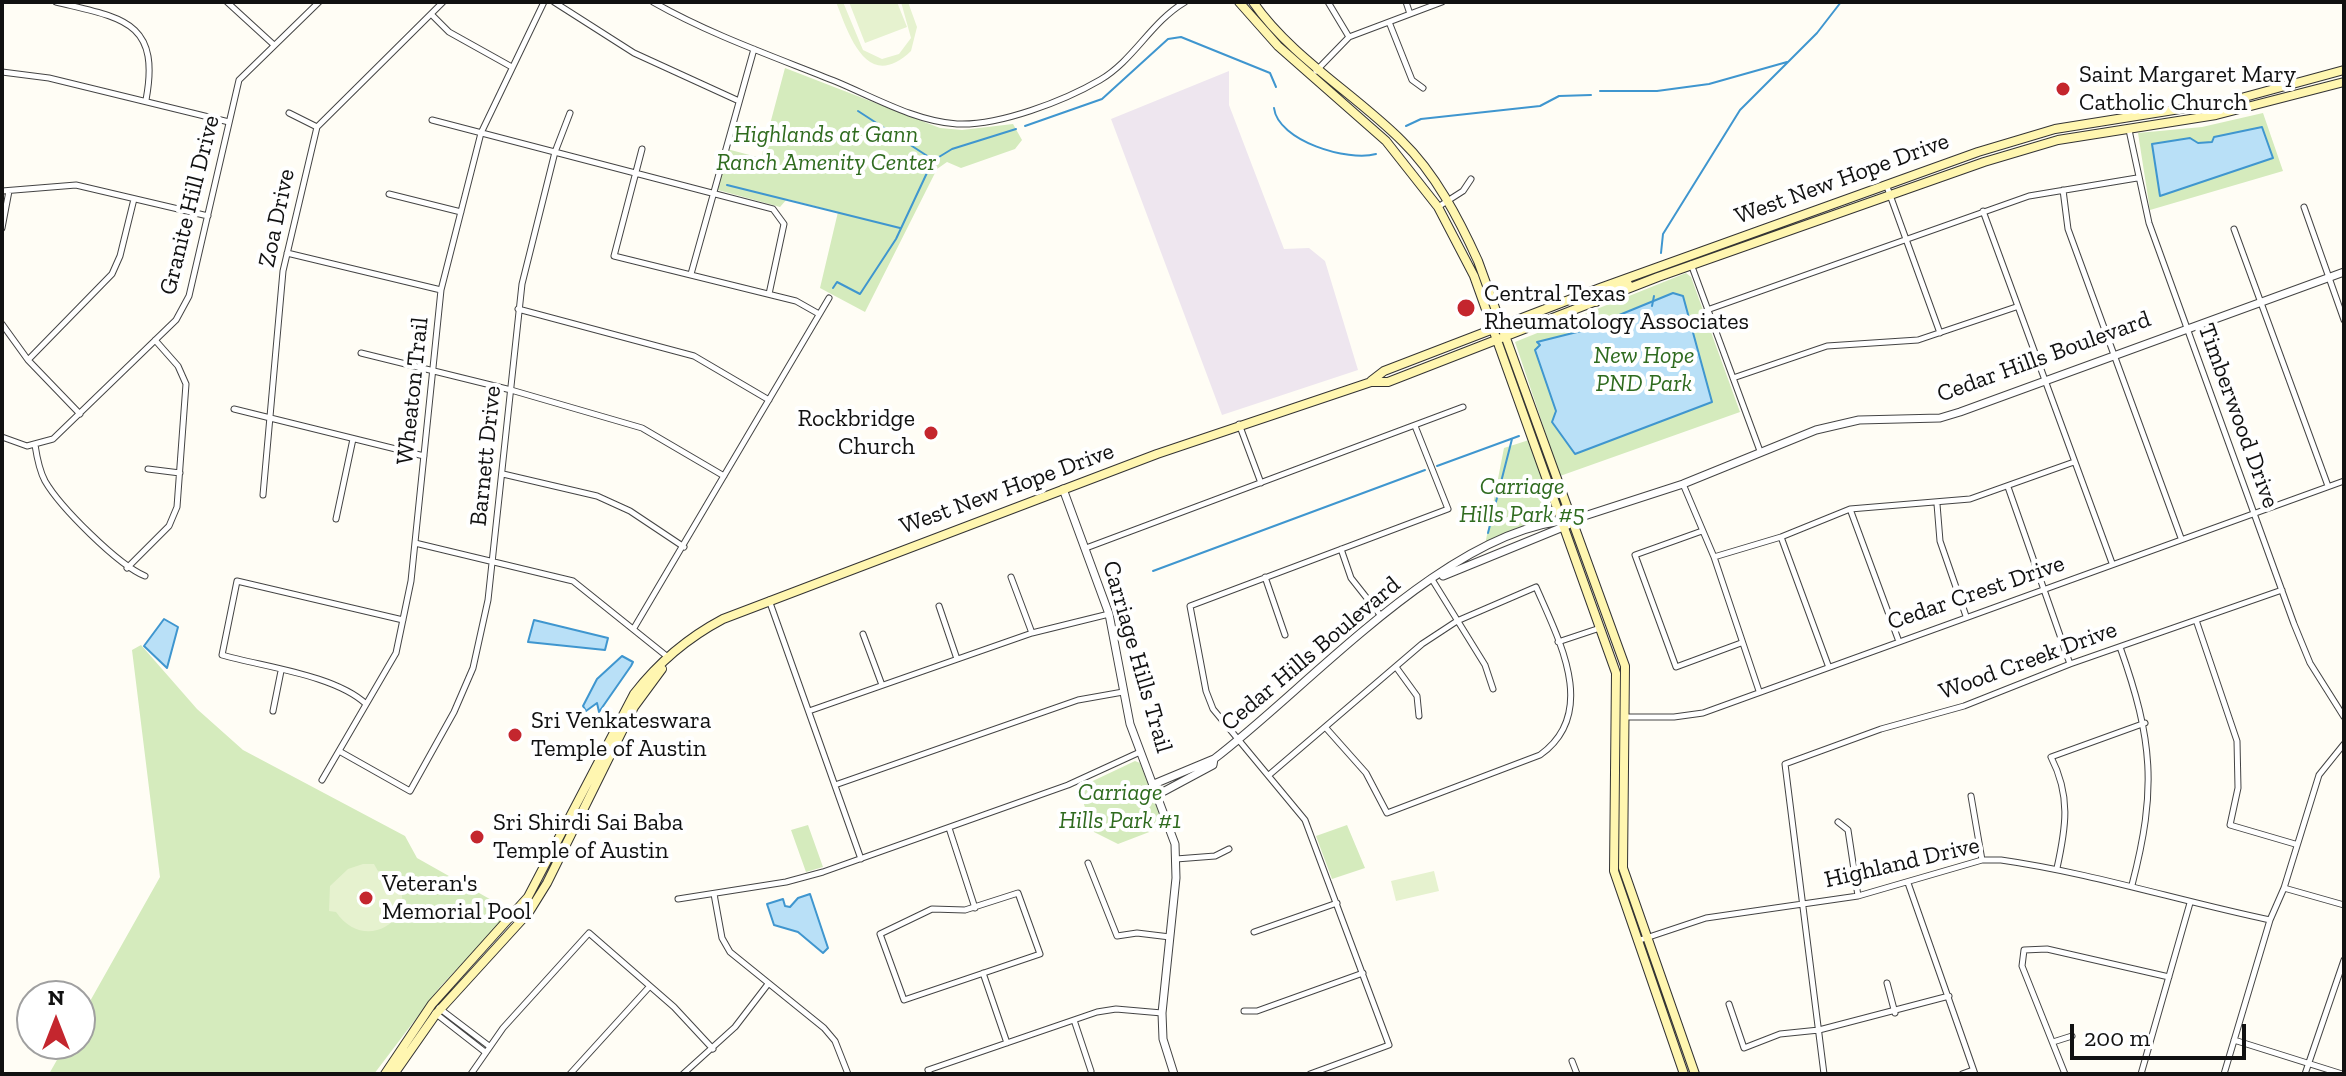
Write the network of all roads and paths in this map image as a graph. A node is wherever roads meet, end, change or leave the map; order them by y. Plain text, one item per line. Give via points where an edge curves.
1 (56, 2) edge
2 (227, 2) edge
3 (319, 2) edge
4 (443, 2) edge
5 (544, 2) edge
6 (554, 2) edge
7 (653, 2) edge
8 (1185, 2) edge
9 (1239, 2) edge
10 (1253, 2) edge
11 (1328, 2) edge
12 (1406, 2) edge
13 (1442, 2) edge
14 (71, 4) edge
15 (431, 14) junction
16 (1410, 14) junction
17 (1389, 22) junction
18 (1349, 37) junction
19 (274, 45) junction
20 (754, 49) junction
21 (510, 66) junction
22 (1320, 68) junction
23 (2344, 70) edge
24 (2, 72) edge
25 (1311, 76) junction
26 (2344, 82) edge
27 (1423, 88) dead end
28 (146, 100) junction
29 (740, 101) junction
30 (289, 113) dead end
31 (570, 113) dead end
32 (2126, 117) junction
33 (432, 120) dead end
34 (229, 122) junction
35 (317, 127) junction
36 (2128, 129) junction
37 (481, 133) junction
38 (642, 149) dead end
39 (555, 152) junction
40 (637, 174) junction
41 (2137, 178) junction
42 (1471, 179) dead end
43 (1886, 184) junction
44 (2063, 190) junction
45 (5, 191) edge
46 (714, 193) junction
47 (389, 194) dead end
48 (1890, 195) junction
49 (134, 199) junction
50 (1447, 200) junction
51 (1438, 207) junction
52 (2304, 207) dead end
53 (1983, 211) junction
54 (461, 212) junction
55 (208, 216) junction
56 (2, 228) edge
57 (2234, 229) dead end
58 (1906, 238) junction
59 (287, 253) junction
60 (1688, 255) junction
61 (1692, 266) junction
62 (2344, 272) edge
63 (691, 274) junction
64 (1637, 274) junction
65 (2328, 278) junction
66 (441, 290) junction
67 (769, 294) junction
68 (829, 298) dead end
69 (2262, 302) junction
70 (1596, 303) junction
71 (2016, 307) junction
72 (518, 309) junction
73 (1707, 310) junction
74 (819, 314) junction
75 (2344, 320) edge
76 (2, 324) edge
77 (1503, 327) junction
78 (2186, 327) junction
79 (1493, 331) junction
80 (1940, 333) junction
81 (1507, 337) junction
82 (155, 340) junction
83 (1497, 341) junction
84 (361, 353) dead end
85 (2114, 355) junction
86 (28, 360) junction
87 (433, 371) junction
88 (1733, 378) junction
89 (2043, 380) junction
90 (1371, 382) junction
91 (511, 390) junction
92 (769, 400) junction
93 (1463, 407) dead end
94 (234, 409) dead end
95 (80, 414) junction
96 (269, 418) junction
97 (1239, 424) junction
98 (1415, 426) junction
99 (2, 437) edge
100 (353, 439) junction
101 (35, 445) junction
102 (1760, 451) junction
103 (424, 456) junction
104 (2074, 462) junction
105 (148, 469) dead end
106 (180, 473) junction
107 (503, 474) junction
108 (724, 476) junction
109 (2344, 481) edge
110 (1261, 483) junction
111 (1683, 484) junction
112 (2328, 486) junction
113 (2008, 487) junction
114 (1063, 489) junction
115 (263, 495) dead end
116 (1937, 504) junction
117 (1850, 509) junction
118 (2253, 513) junction
119 (336, 519) dead end
120 (1567, 523) junction
121 (1702, 531) junction
122 (1781, 537) junction
123 (2181, 538) junction
124 (415, 543) junction
125 (684, 547) junction
126 (1086, 548) junction
127 (1341, 549) junction
128 (1714, 557) junction
129 (493, 561) junction
130 (2112, 563) junction
131 (127, 568) junction
132 (145, 576) dead end
133 (1011, 577) dead end
134 (1265, 577) junction
135 (1433, 581) junction
136 (2043, 590) junction
137 (2282, 590) junction
138 (768, 599) junction
139 (939, 606) dead end
140 (1109, 614) junction
141 (1966, 616) junction
142 (1382, 617) junction
143 (403, 620) junction
144 (2196, 620) junction
145 (1457, 621) junction
146 (634, 628) junction
147 (1600, 628) junction
148 (1032, 633) junction
149 (863, 634) dead end
150 (1285, 635) dead end
151 (1898, 639) junction
152 (1558, 642) junction
153 (1741, 643) junction
154 (2120, 647) junction
155 (669, 658) junction
156 (953, 660) junction
157 (2070, 664) junction
158 (1828, 665) junction
159 (1396, 667) junction
160 (281, 671) junction
161 (877, 687) junction
162 (1493, 689) dead end
163 (1759, 691) junction
164 (1123, 692) junction
165 (366, 704) junction
166 (273, 711) dead end
167 (809, 711) junction
168 (1419, 716) dead end
169 (1615, 716) junction
170 (1626, 717) junction
171 (2344, 717) edge
172 (2145, 723) junction
173 (1326, 728) junction
174 (1238, 740) junction
175 (2344, 744) edge
176 (339, 751) junction
177 (1140, 752) junction
178 (1214, 759) junction
179 (1269, 775) junction
180 (322, 780) dead end
181 (1154, 784) junction
182 (835, 785) junction
183 (1159, 794) junction
184 (1971, 796) dead end
185 (1838, 822) dead end
186 (949, 828) junction
187 (2295, 844) junction
188 (1229, 849) dead end
189 (861, 859) junction
190 (1176, 859) junction
191 (1982, 860) junction
192 (1088, 863) dead end
193 (2057, 868) junction
194 (1908, 883) junction
195 (2132, 885) junction
196 (2284, 888) junction
197 (714, 894) junction
198 (1858, 896) junction
199 (678, 899) dead end
200 (1337, 903) junction
201 (2190, 903) junction
202 (1805, 904) junction
203 (2344, 905) edge
204 (975, 908) junction
205 (2270, 920) junction
206 (1254, 932) dead end
207 (1170, 937) junction
208 (1646, 938) junction
209 (1636, 941) junction
210 (2344, 960) edge
211 (983, 973) junction
212 (1363, 973) junction
213 (2169, 977) junction
214 (1887, 983) dead end
215 (768, 984) junction
216 (2336, 985) junction
217 (650, 986) junction
218 (2344, 987) edge
219 (1949, 996) junction
220 (1729, 1004) dead end
221 (436, 1009) junction
222 (1244, 1011) dead end
223 (1162, 1013) junction
224 (1895, 1013) junction
225 (1074, 1020) junction
226 (1819, 1030) junction
227 (2072, 1036) dead end
228 (2234, 1040) junction
229 (2053, 1042) junction
230 (1007, 1043) junction
231 (487, 1049) junction
232 (713, 1049) junction
233 (1572, 1061) dead end
234 (2308, 1064) junction
235 (1091, 1071) dead end
236 (929, 1072) edge
237 (1974, 1072) edge
238 (385, 1074) edge
239 (394, 1074) edge
240 (471, 1074) edge
241 (570, 1074) edge
242 (683, 1074) edge
243 (848, 1074) edge
244 (1174, 1074) edge
245 (1310, 1074) edge
246 (1577, 1074) edge
247 (1684, 1074) edge
248 (1695, 1074) edge
249 (1824, 1074) edge
250 (1962, 1074) edge
251 (2065, 1074) edge
252 (2141, 1074) edge
253 (2224, 1074) edge
254 (2305, 1074) edge
255 (2342, 1074) edge

1 - 14 street
2 - 19 street
3 - 19 street, Granite Hill Drive
4 - 15 street
5 - 21 street, Wheaton Trail
6 - 29 street via 634,53
7 - 20 street
8 - 20 street via 1100,80 983,123 927,119
9 - 25 main road
10 - 22 main road
11 - 18 street
12 - 16 street
13 - 16 street
14 - 28 street via 110,15 139,32 151,59
15 - 21 street via 449,32
15 - 35 street
16 - 17 street
17 - 18 street
17 - 27 street via 1412,80
18 - 22 street
19 - 34 street, Granite Hill Drive via 239,80
20 - 29 street
21 - 37 street, Wheaton Trail
22 - 25 street
22 - 50 main road via 1405,143
23 - 32 main road, West New Hope Drive via 2230,101
24 - 28 street
25 - 51 main road via 1386,141
26 - 36 main road, West New Hope Drive via 2216,115
28 - 34 street
29 - 46 street
30 - 35 street
31 - 39 street, Barnett Drive
32 - 36 street, Timberwood Drive
32 - 43 main road, West New Hope Drive via 2055,129
33 - 37 street
34 - 55 street, Granite Hill Drive
35 - 59 street, Zoa Drive
36 - 41 street, Timberwood Drive
36 - 48 main road, West New Hope Drive via 2058,140
37 - 39 street
37 - 54 street, Wheaton Trail
38 - 40 street
39 - 40 street
39 - 72 street, Barnett Drive
40 - 46 street
40 - 63 street via 614,256
41 - 44 street
41 - 78 street, Timberwood Drive
42 - 50 street
43 - 48 street
43 - 60 main road, West New Hope Drive
44 - 53 street
44 - 85 street via 2068,229
45 - 49 street via 76,185
45 - 56 street
46 - 63 street
46 - 67 street via 773,209 782,218
47 - 54 street
48 - 58 street
48 - 61 main road, West New Hope Drive
49 - 55 street
49 - 86 street via 112,274
50 - 51 street
50 - 77 main road
51 - 79 main road via 1474,276
52 - 65 street
53 - 58 street
53 - 71 street
54 - 66 street, Wheaton Trail
55 - 82 street, Granite Hill Drive via 184,308
57 - 69 street
58 - 73 street
58 - 80 street
59 - 66 street
59 - 96 street, Zoa Drive
60 - 61 street
60 - 64 main road, West New Hope Drive
61 - 70 main road, West New Hope Drive
61 - 73 street
62 - 65 street, Cedar Hills Boulevard
63 - 67 street
64 - 70 main road via 1631,282 1601,294
64 - 77 main road, West New Hope Drive
65 - 69 street, Cedar Hills Boulevard
65 - 75 street
66 - 87 street, Wheaton Trail
67 - 74 street
68 - 74 street
69 - 78 street, Cedar Hills Boulevard
69 - 112 street
70 - 81 main road, West New Hope Drive
71 - 80 street
71 - 89 street
72 - 91 street, Barnett Drive
72 - 92 street via 694,356
73 - 88 street
74 - 92 street
76 - 86 street
77 - 79 main road, West New Hope Drive
77 - 81 main road
78 - 85 street, Cedar Hills Boulevard
78 - 118 street, Timberwood Drive
79 - 83 main road
79 - 90 main road, West New Hope Drive via 1384,371
80 - 88 street via 1918,340 1827,346
81 - 83 main road, West New Hope Drive
81 - 120 main road
82 - 95 street, Granite Hill Drive
82 - 106 street via 186,384
83 - 90 main road, West New Hope Drive via 1388,382
83 - 120 main road
84 - 87 street
85 - 89 street, Cedar Hills Boulevard
85 - 123 street
86 - 95 street
87 - 91 street
87 - 103 street, Wheaton Trail
88 - 102 street
89 - 102 street, Cedar Hills Boulevard via 1940,418 1859,420
89 - 104 street
90 - 97 main road, West New Hope Drive
91 - 107 street, Barnett Drive
91 - 108 street via 642,428
92 - 108 street
93 - 98 street
94 - 96 street
95 - 101 street, Granite Hill Drive via 53,439
96 - 100 street
96 - 115 street, Zoa Drive
97 - 110 street
97 - 114 main road, West New Hope Drive
98 - 110 street
98 - 127 street via 1448,509
99 - 101 street
100 - 103 street
100 - 119 street
101 - 131 street via 47,484
102 - 111 street, Cedar Hills Boulevard
103 - 124 street, Wheaton Trail
104 - 113 street
104 - 130 street
105 - 106 street
106 - 131 street via 169,526
107 - 125 street via 597,496
107 - 129 street, Barnett Drive
108 - 125 street
109 - 112 street, Cedar Crest Drive
110 - 126 street
111 - 120 street, Cedar Hills Boulevard
111 - 121 street
112 - 118 street, Cedar Crest Drive
113 - 116 street
113 - 136 street
114 - 126 street, Carriage Hills Trail
114 - 138 main road, West New Hope Drive
116 - 117 street
116 - 141 street via 1942,549
117 - 122 street
117 - 151 street
118 - 123 street, Cedar Crest Drive
118 - 137 street, Timberwood Drive
120 - 135 street, Cedar Hills Boulevard via 1482,549
120 - 147 main road
120 - 170 main road via 1625,666
121 - 128 street
121 - 153 street via 1635,555 1676,667
122 - 128 street
122 - 158 street
123 - 130 street, Cedar Crest Drive
124 - 129 street
124 - 143 street, Wheaton Trail
125 - 146 street
126 - 140 street, Carriage Hills Trail
127 - 134 street
127 - 142 street via 1351,578
128 - 153 street
129 - 146 street via 573,581
129 - 176 street, Barnett Drive via 473,668 410,791
130 - 136 street, Cedar Crest Drive
131 - 132 street
133 - 148 street
134 - 150 street
134 - 174 street via 1190,606 1206,691
135 - 142 street, Cedar Hills Boulevard
135 - 145 street
136 - 141 street, Cedar Crest Drive
136 - 157 street
137 - 144 street, Wood Creek Drive
137 - 171 street, Timberwood Drive via 2310,663
138 - 155 main road, West New Hope Drive via 701,631
138 - 167 street
139 - 156 street
140 - 148 street
140 - 164 street, Carriage Hills Trail
141 - 151 street, Cedar Crest Drive
142 - 174 street, Cedar Hills Boulevard
143 - 160 street via 237,581 222,655
143 - 165 street, Wheaton Trail via 396,653
144 - 154 street, Wood Creek Drive
144 - 187 street via 2237,741 2238,788 2230,825
145 - 152 street via 1536,587
145 - 159 street
145 - 162 street via 1485,665
146 - 155 street
147 - 152 street
147 - 169 main road via 1616,673
148 - 156 street
149 - 161 street
151 - 158 street, Cedar Crest Drive
152 - 173 street via 1572,701 1557,742 1529,760 1387,813 1366,773
153 - 163 street
154 - 157 street, Wood Creek Drive
154 - 172 street
155 - 221 main road, West New Hope Drive via 648,675 622,713 528,897
156 - 161 street
157 - 202 street, Wood Creek Drive via 1964,706 1785,764
158 - 163 street, Cedar Crest Drive
159 - 168 street via 1417,696
159 - 173 street
160 - 165 street via 355,693
160 - 166 street
161 - 167 street
163 - 170 street, Cedar Crest Drive via 1688,716
164 - 177 street, Carriage Hills Trail
164 - 182 street via 1078,700
165 - 176 street, Wheaton Trail
167 - 182 street
169 - 170 street, Cedar Crest Drive
169 - 209 main road via 1614,871
170 - 208 main road via 1623,868
172 - 193 street via 2051,757 2067,798
172 - 195 street via 2151,777 2146,833
173 - 179 street
174 - 178 street, Cedar Hills Boulevard
174 - 179 street
175 - 187 street via 2319,775
176 - 180 street, Wheaton Trail
177 - 181 street, Carriage Hills Trail
177 - 186 street via 1068,785
178 - 181 street, Cedar Hills Boulevard
178 - 183 street, Cedar Hills Boulevard via 1200,775
179 - 200 street via 1305,820
181 - 183 street, Carriage Hills Trail
182 - 189 street
183 - 190 street, Carriage Hills Trail
184 - 191 street
185 - 198 street via 1848,830
186 - 189 street
186 - 204 street
187 - 196 street
188 - 190 street via 1215,856
189 - 197 street via 786,882
190 - 207 street, Carriage Hills Trail
191 - 193 street, Highland Drive
191 - 194 street, Highland Drive
192 - 207 street via 1117,936
193 - 195 street, Highland Drive
194 - 198 street, Highland Drive
194 - 219 street
195 - 201 street, Highland Drive
196 - 203 street
196 - 205 street
197 - 199 street
197 - 215 street via 722,938 739,961
198 - 202 street, Highland Drive
200 - 206 street
200 - 212 street
201 - 205 street, Highland Drive
201 - 213 street
202 - 208 street, Highland Drive via 1706,918
202 - 226 street
204 - 211 street via 1018,893 1040,954
204 - 211 street via 932,909 880,934 904,1000
205 - 228 street
207 - 223 street, Carriage Hills Trail
208 - 209 street, Highland Drive
208 - 248 main road
209 - 247 main road
210 - 216 street
211 - 230 street
212 - 222 street
212 - 245 street via 1389,1045
213 - 229 street via 2047,949 2024,950 2022,966
213 - 252 street
214 - 224 street
215 - 232 street
215 - 243 street via 824,1028
216 - 218 street
216 - 234 street
217 - 231 street via 589,933
217 - 232 street
217 - 241 street
219 - 224 street
219 - 237 street
220 - 226 street via 1744,1048 1780,1034
221 - 231 street
221 - 238 main road, West New Hope Drive
221 - 239 main road, West New Hope Drive
223 - 225 street via 1106,1010
223 - 244 street, Carriage Hills Trail via 1163,1039
224 - 226 street
225 - 230 street
225 - 235 street
226 - 249 street
227 - 229 street
228 - 234 street
228 - 253 street
229 - 251 street
230 - 236 street
231 - 240 street
232 - 242 street
233 - 246 street
234 - 254 street
234 - 255 street
237 - 250 street

